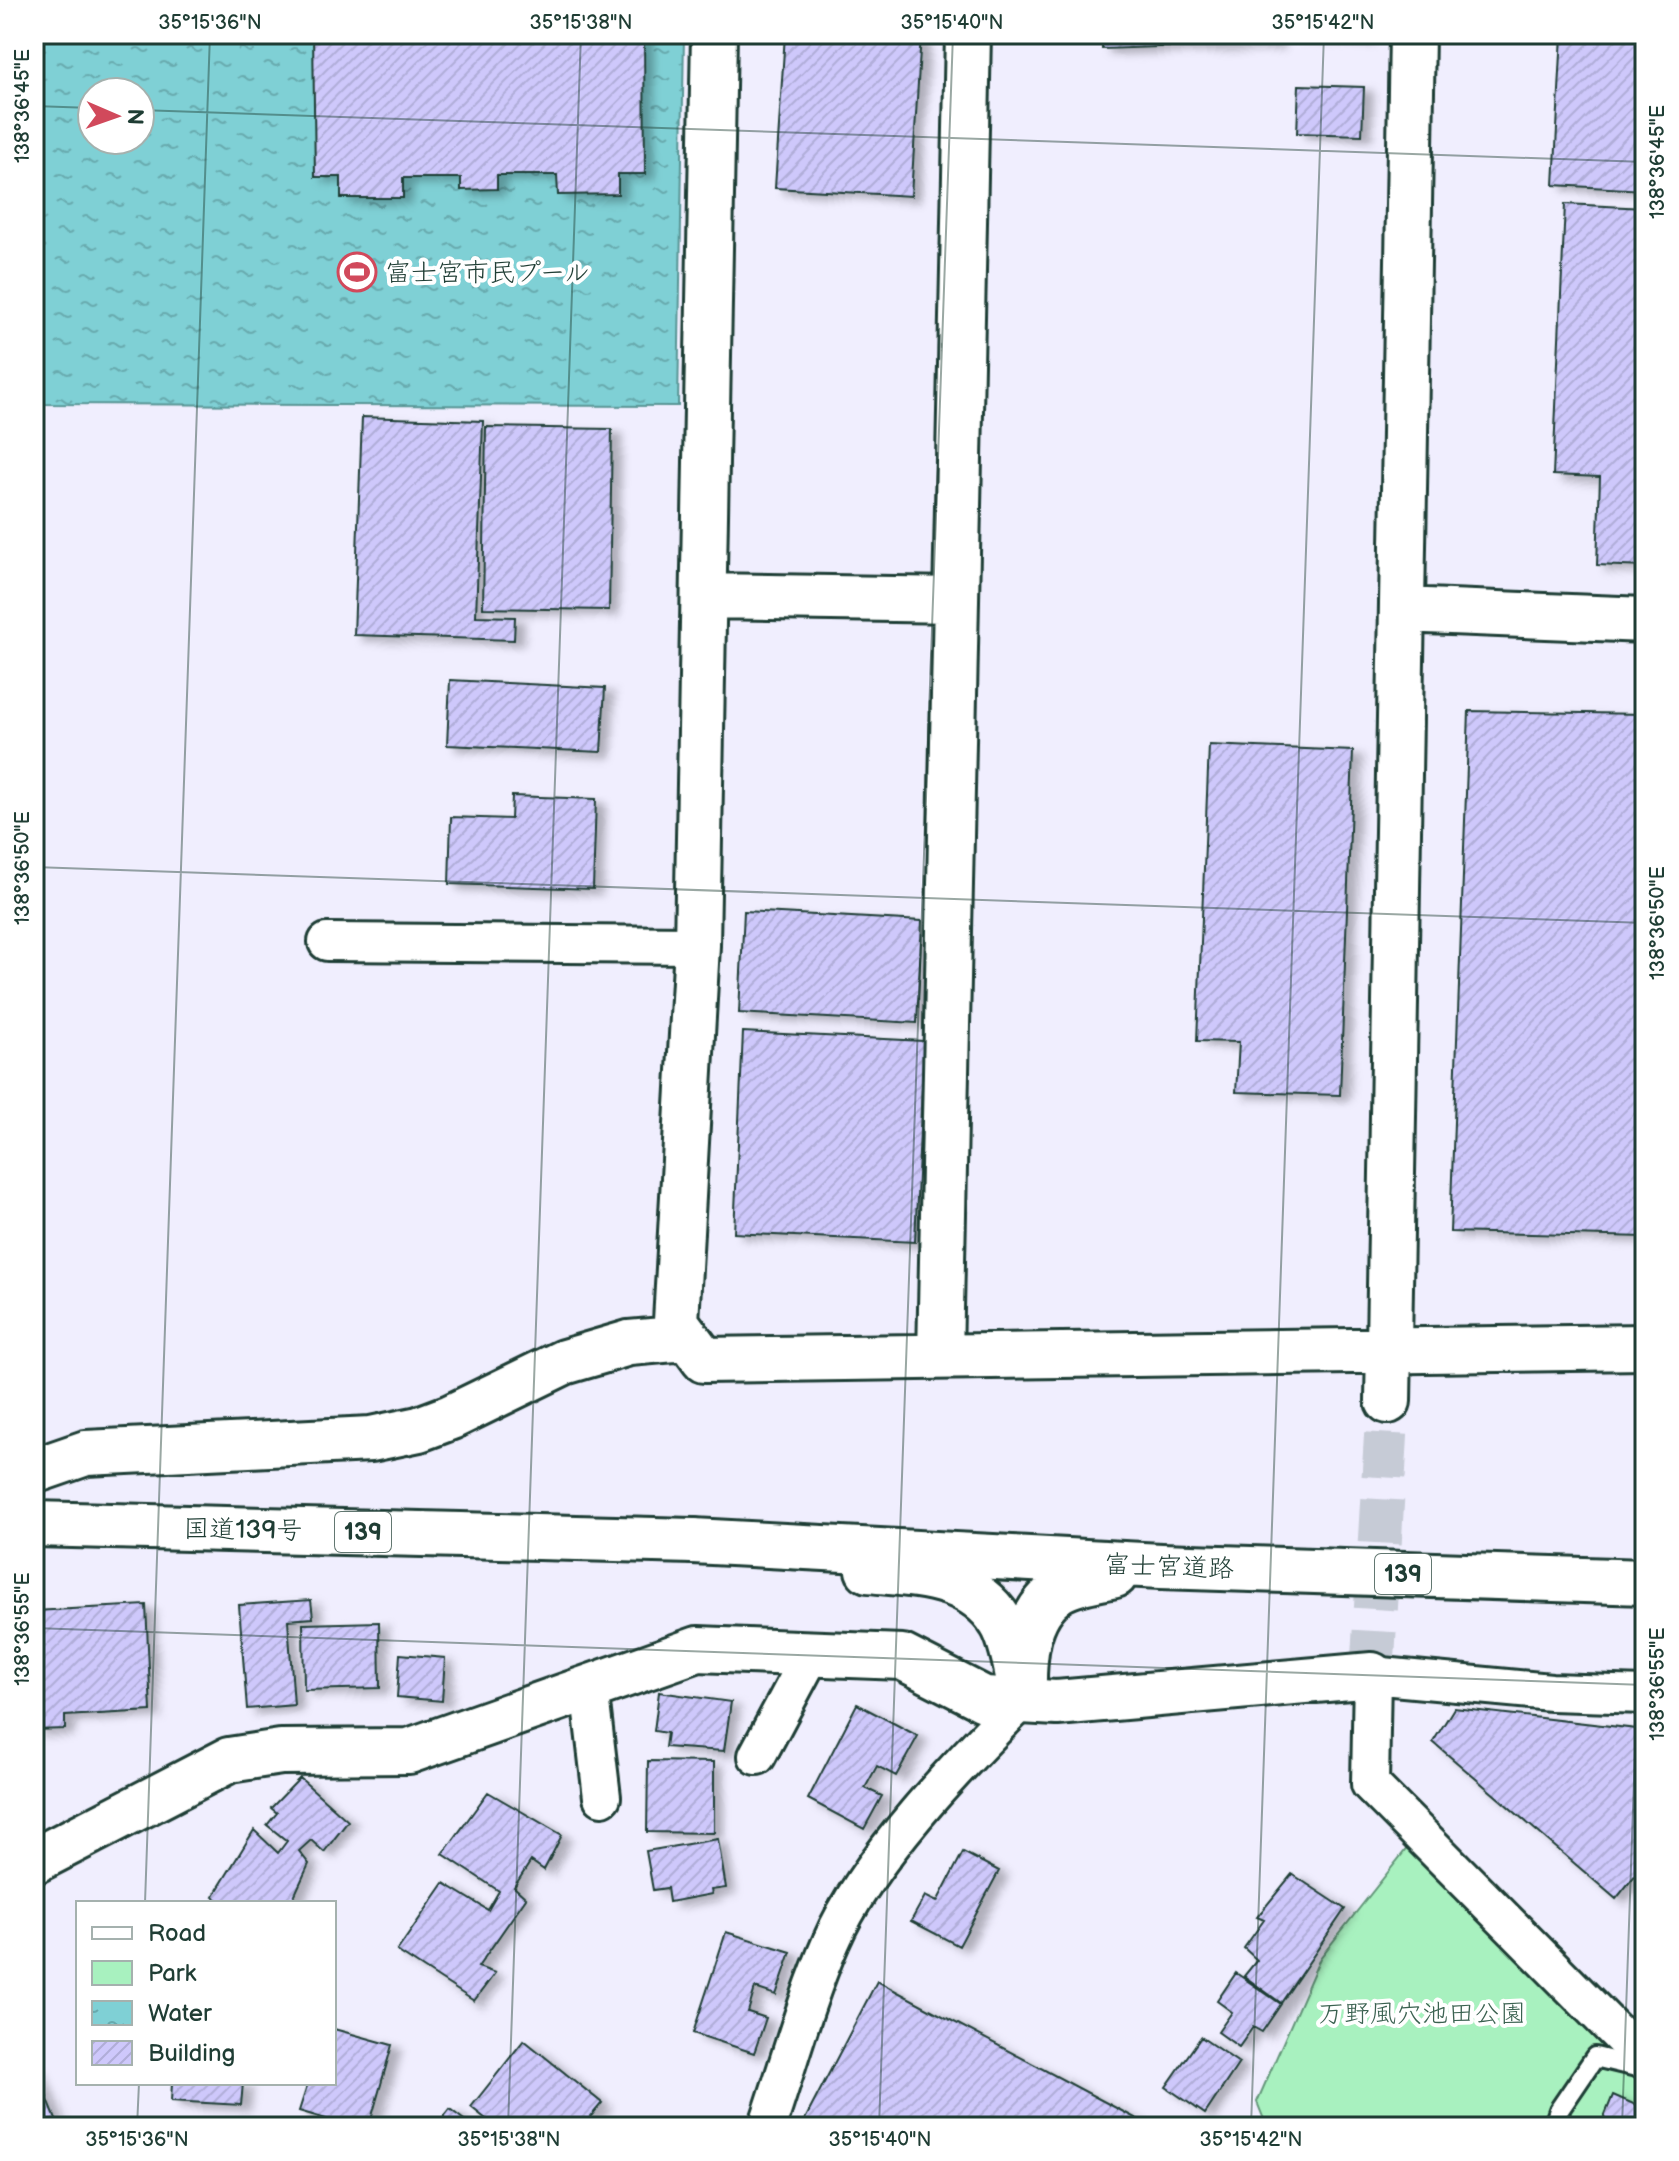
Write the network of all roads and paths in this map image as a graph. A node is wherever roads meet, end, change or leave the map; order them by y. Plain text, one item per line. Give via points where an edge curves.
1 (714, 34) edge
2 (968, 34) edge
3 (1412, 34) edge
4 (704, 596) junction
5 (956, 600) junction
6 (1402, 610) junction
7 (1645, 620) edge
8 (327, 942) dead end
9 (697, 945) junction
10 (686, 1338) junction
11 (1645, 1347) edge
12 (1389, 1350) junction
13 (940, 1356) junction
14 (1388, 1401) tunnel mouth
15 (34, 1471) edge
16 (34, 1524) edge
17 (693, 1541) junction
18 (1161, 1566) junction
19 (1645, 1582) edge
20 (812, 1653) junction
21 (1372, 1675) junction
22 (589, 1687) junction
23 (1645, 1695) edge
24 (1024, 1699) junction
25 (757, 1756) dead end
26 (602, 1797) dead end
27 (34, 1861) edge
28 (1629, 2038) edge
29 (1645, 2061) edge
30 (1645, 2069) edge
31 (767, 2127) edge
32 (1553, 2127) edge

1 - 4 main road
2 - 5 main road
3 - 6 main road
4 - 5 main road
4 - 9 main road
5 - 13 main road
6 - 7 main road
6 - 12 main road
8 - 9 street
9 - 10 main road via 676,1322
10 - 13 main road via 704,1360
10 - 15 main road via 629,1343 564,1362 451,1417 371,1439 86,1453
11 - 12 main road
12 - 13 main road
12 - 14 main road
16 - 17 main road, 国道139号 / 139
17 - 18 main road, 富士宮道路 / 139
17 - 24 main road via 753,1558 939,1577 977,1596 1002,1623
18 - 19 main road, 富士宮道路 / 139
18 - 24 main road via 1060,1590 1042,1609 1023,1655
20 - 22 main road via 698,1649
20 - 24 main road via 902,1657 984,1699
20 - 25 street
21 - 23 street
21 - 24 main road via 1057,1703
21 - 28 street via 1370,1784
22 - 26 street
22 - 27 main road via 409,1751 281,1752 229,1760
24 - 31 street via 975,1748 865,1879 831,1942
28 - 29 street
30 - 32 lane via 1595,2057

